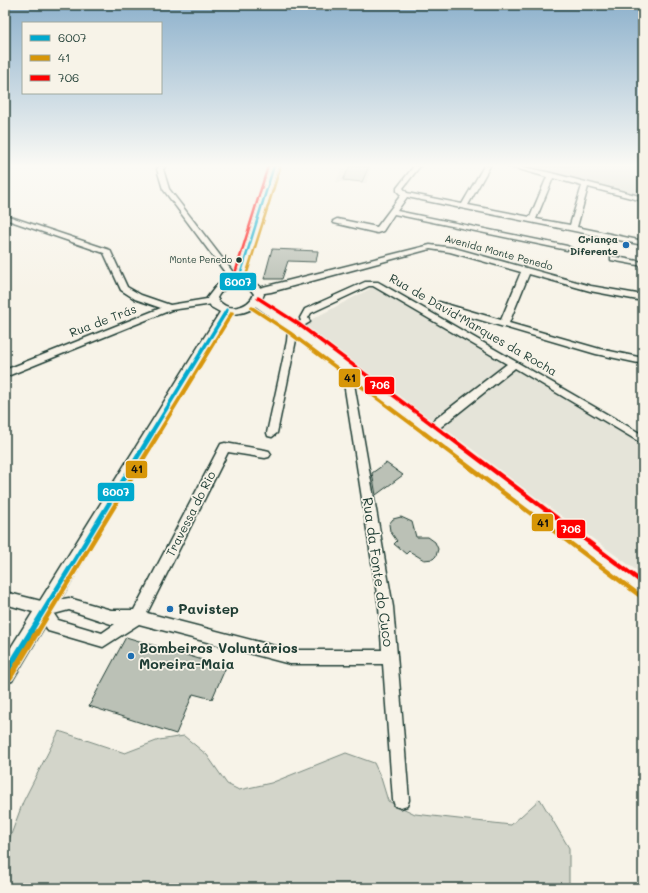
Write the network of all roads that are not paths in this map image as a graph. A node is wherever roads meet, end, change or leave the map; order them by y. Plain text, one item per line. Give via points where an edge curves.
1 (180, 208) edge
2 (262, 208) edge
3 (397, 208) edge
4 (472, 208) edge
5 (537, 208) edge
6 (579, 208) edge
7 (394, 212) junction
8 (5, 217) edge
9 (532, 220) junction
10 (337, 221) dead end
11 (573, 228) junction
12 (643, 243) edge
13 (567, 248) dead end
14 (614, 258) dead end
15 (643, 264) edge
16 (526, 270) junction
17 (234, 283) junction
18 (258, 291) junction
19 (643, 298) edge
20 (212, 301) junction
21 (256, 302) junction
22 (439, 305) dead end
23 (169, 308) junction
24 (227, 310) junction
25 (504, 324) junction
26 (293, 328) junction
27 (643, 361) edge
28 (514, 364) junction
29 (347, 369) junction
30 (5, 374) edge
31 (429, 430) junction
32 (272, 433) dead end
33 (643, 440) edge
34 (266, 454) dead end
35 (643, 590) edge
36 (5, 598) edge
37 (45, 609) junction
38 (138, 617) junction
39 (390, 657) junction
40 (5, 674) edge
41 (401, 800) dead end

1 - 17 street via 228,271
2 - 17 main road via 241,277
3 - 7 street
4 - 9 street
5 - 9 street
6 - 11 street
7 - 10 street via 377,231
7 - 13 street
8 - 23 street via 107,252 124,288 138,297
9 - 11 street
11 - 12 street
14 - 15 street
16 - 18 street, Avenida Monte Penedo via 430,247
16 - 19 street, Avenida Monte Penedo via 590,288
16 - 25 street
17 - 18 main road via 248,284
17 - 20 main road via 221,287 215,292
18 - 21 main road via 259,297
20 - 23 street, Rua de Trás
20 - 24 main road
21 - 24 main road via 246,308
21 - 26 street
22 - 25 street
23 - 30 street, Rua de Trás
24 - 37 main road
25 - 27 street via 599,352
26 - 28 street, Rua de David Marques da Rocha via 306,322 304,318 308,311 372,284
26 - 29 street
26 - 32 street
28 - 31 street
28 - 33 street, Rua de David Marques da Rocha
29 - 31 street
29 - 39 street, Rua da Fonte do Cuco via 386,607
31 - 35 street
34 - 38 street, Travessa do Rio via 225,447
36 - 37 street
37 - 38 street via 69,604 111,617
37 - 38 street via 53,626 103,640
37 - 40 main road
38 - 39 street via 290,657
39 - 41 street, Rua da Fonte do Cuco

